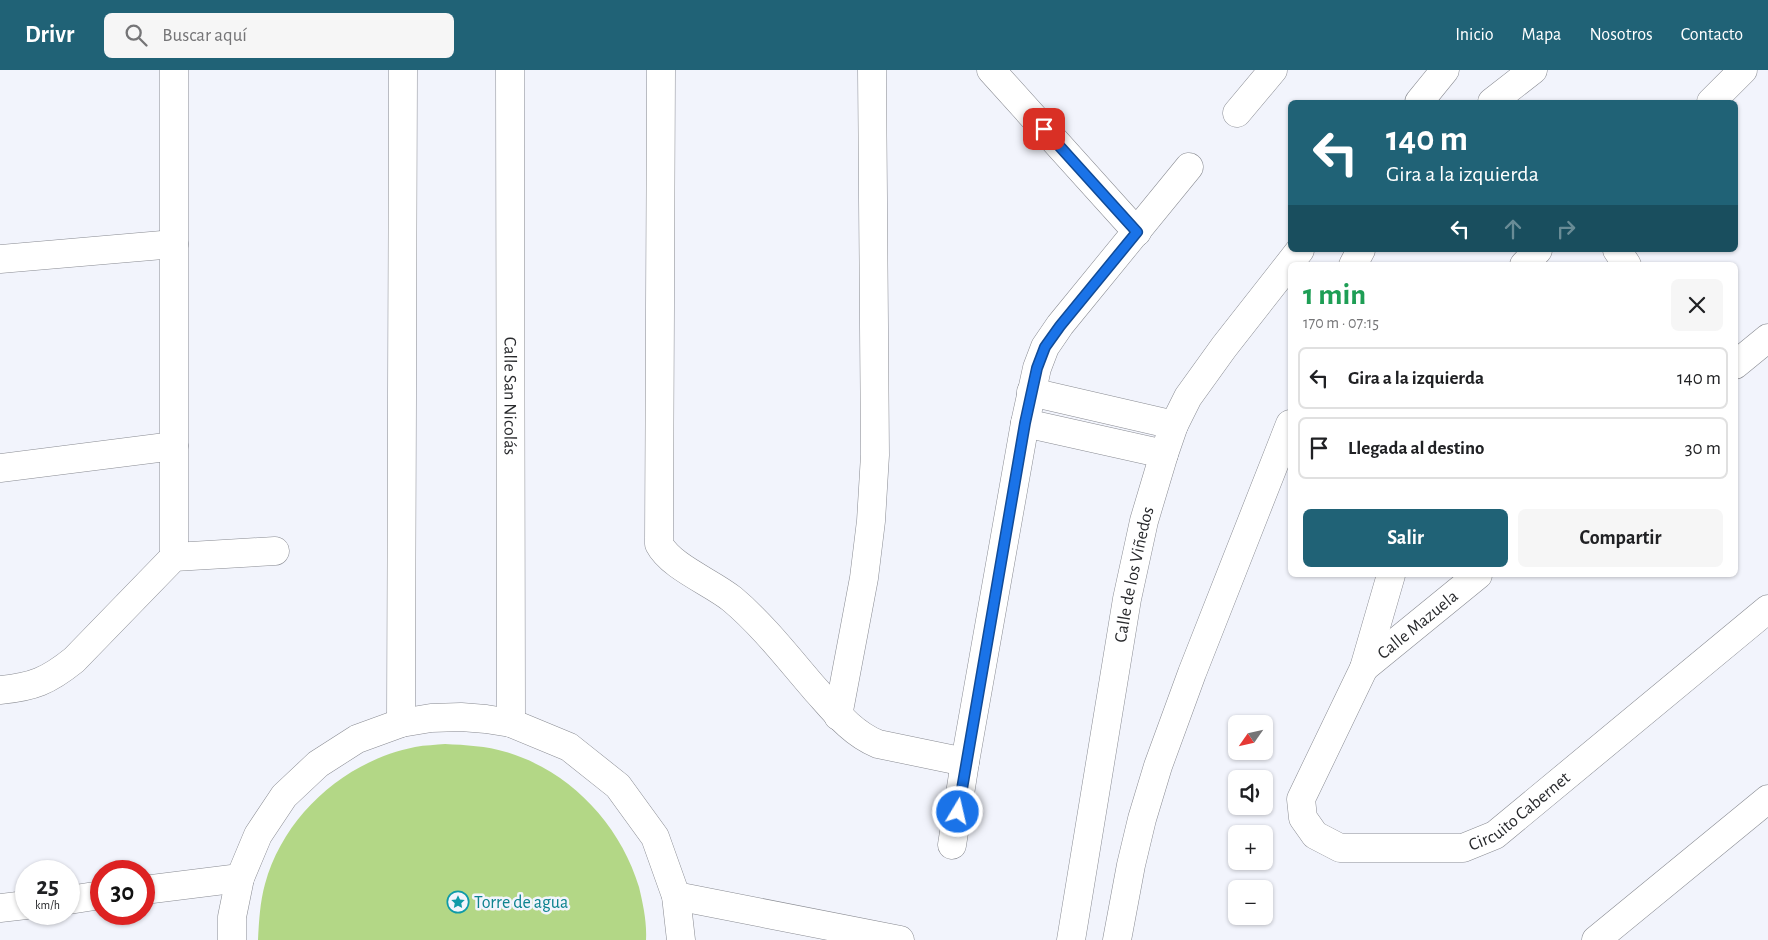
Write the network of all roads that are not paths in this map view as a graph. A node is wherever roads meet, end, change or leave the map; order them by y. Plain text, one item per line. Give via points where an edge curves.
1 (174, 70) edge
2 (403, 70) edge
3 (510, 70) edge
4 (660, 70) edge
5 (872, 70) edge
6 (991, 70) edge
7 (1272, 70) edge
8 (1446, 70) edge
9 (1533, 70) edge
10 (1744, 70) edge
11 (1421, 100) edge
12 (1495, 100) edge
13 (1713, 100) edge
14 (1237, 113) dead end
15 (1189, 167) dead end
16 (1137, 232) junction
17 (174, 244) junction
18 (1298, 252) edge
19 (1536, 252) edge
20 (0, 259) edge
21 (1291, 262) edge
22 (1527, 262) edge
23 (1288, 265) edge
24 (1768, 338) edge
25 (1738, 363) edge
26 (1031, 392) junction
27 (1025, 423) junction
28 (1174, 425) junction
29 (1287, 442) edge
30 (174, 446) junction
31 (1164, 454) junction
32 (0, 468) edge
33 (275, 551) dead end
34 (174, 557) junction
35 (1389, 577) edge
36 (1466, 577) edge
37 (1768, 609) edge
38 (1364, 668) junction
39 (0, 690) edge
40 (838, 716) junction
41 (401, 723) junction
42 (510, 723) junction
43 (965, 762) junction
44 (1768, 799) edge
45 (952, 845) dead end
46 (240, 878) junction
47 (155, 889) edge
48 (676, 896) junction
49 (15, 906) edge
50 (0, 908) edge
51 (232, 940) edge
52 (681, 940) edge
53 (900, 940) edge
54 (1071, 940) edge
55 (1117, 940) edge
56 (1596, 940) edge

1 - 17 street
2 - 41 street
3 - 42 street, Calle San Nicolás
4 - 40 street via 659,544 671,559 712,584 755,621
5 - 40 street via 875,455 864,578
6 - 16 street
7 - 14 street
8 - 11 street
9 - 12 street
10 - 13 street
15 - 16 street
16 - 26 street via 1045,347
17 - 20 street
17 - 30 street
18 - 21 street, Calle de los Viñedos
19 - 22 street
23 - 28 street, Calle de los Viñedos via 1188,397
24 - 25 street
26 - 27 street
26 - 28 street
27 - 31 street
27 - 43 street
28 - 31 street, Calle de los Viñedos
29 - 55 street via 1192,673 1158,766 1131,865
30 - 32 street
30 - 34 street
31 - 54 street, Calle de los Viñedos via 1144,521 1127,599
33 - 34 street
34 - 39 street via 56,675 36,685
35 - 38 street, Circuito Cabernet
36 - 38 street, Calle Mazuela
37 - 38 street, Circuito Cabernet via 1495,835 1463,848 1340,848 1315,835 1303,818 1301,799
40 - 43 street via 855,732 878,744
41 - 42 street via 461,717
41 - 46 street via 357,739 318,764 284,796 258,835
42 - 48 street via 569,747 618,786 655,837
43 - 45 street
44 - 56 street
46 - 47 street
46 - 51 street via 232,917
48 - 52 street
48 - 53 street
49 - 50 street

